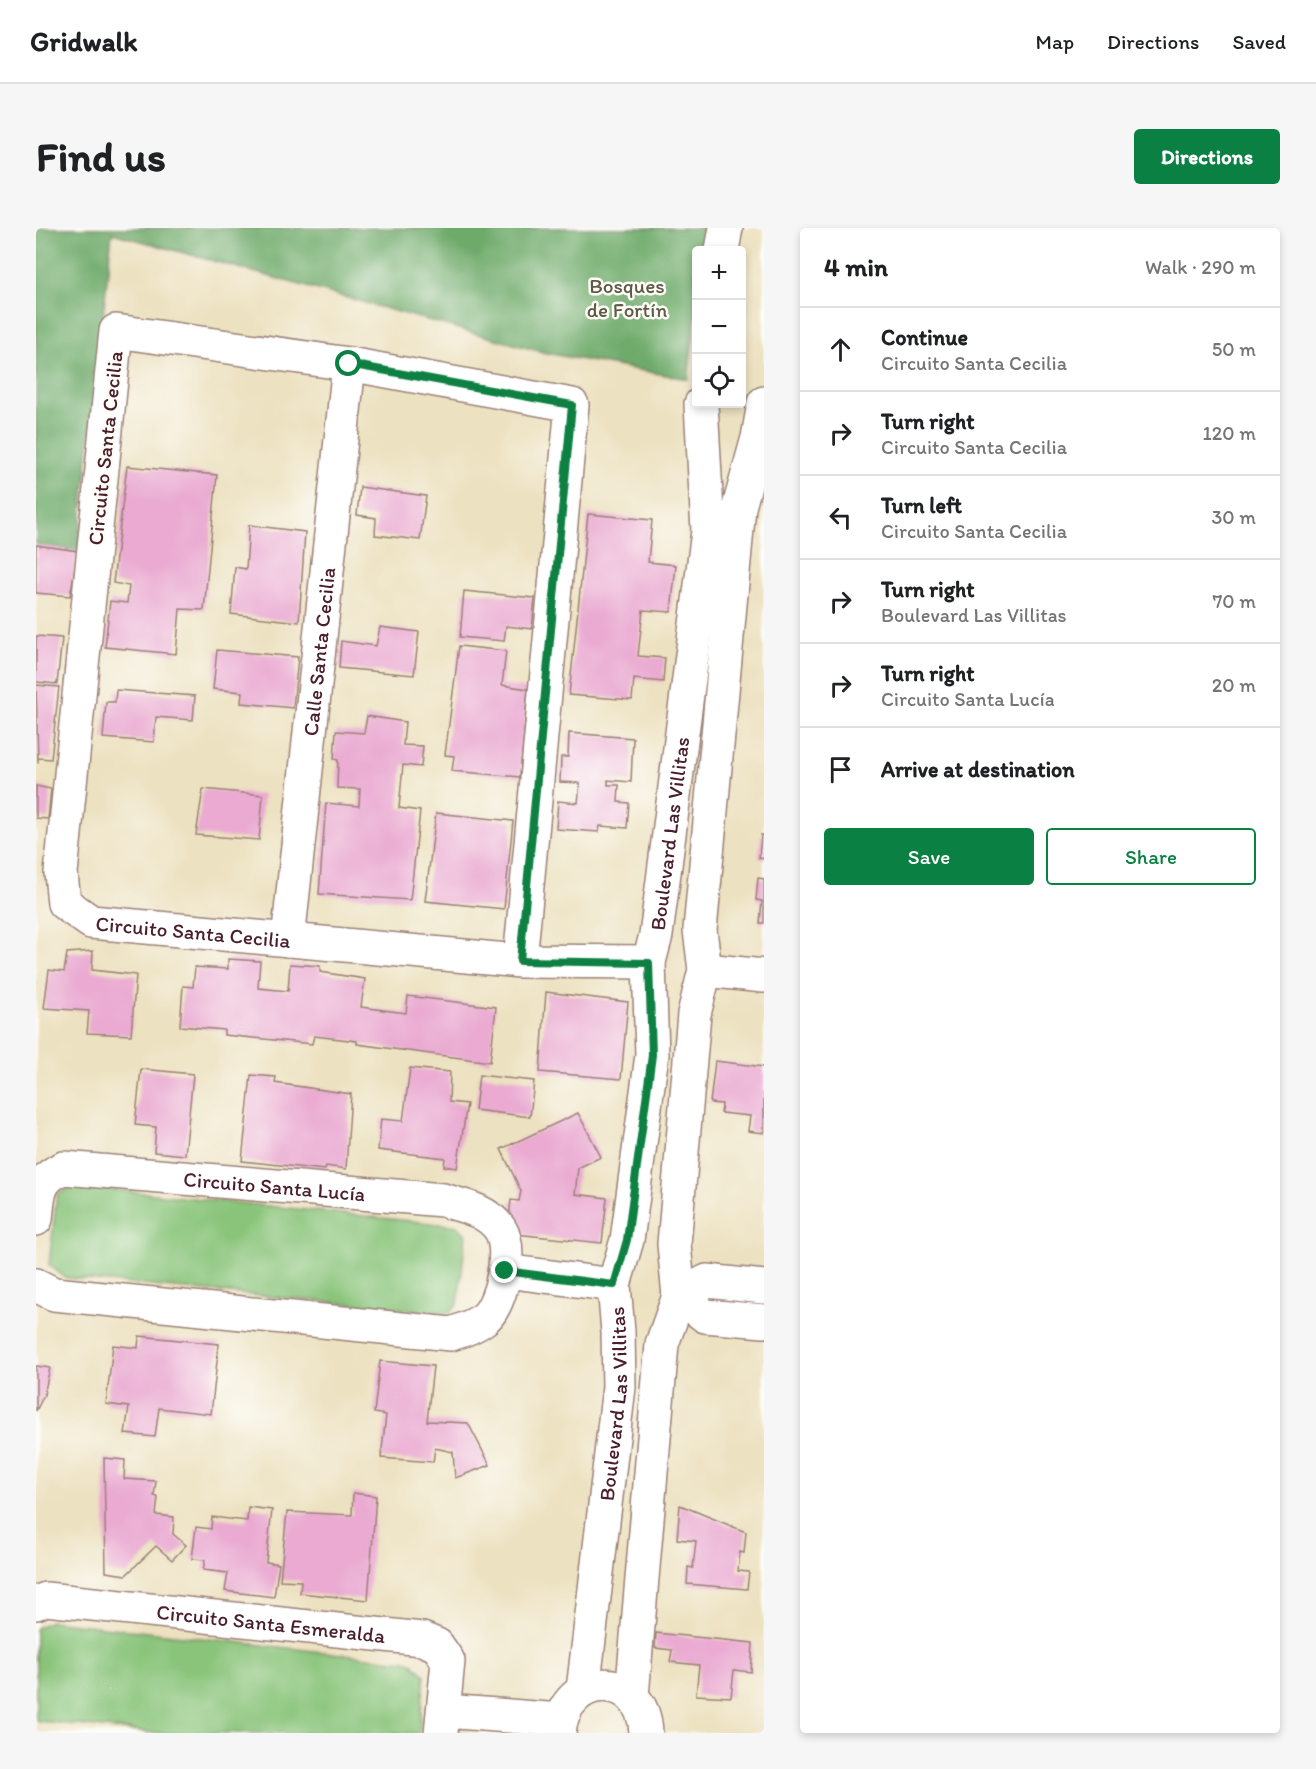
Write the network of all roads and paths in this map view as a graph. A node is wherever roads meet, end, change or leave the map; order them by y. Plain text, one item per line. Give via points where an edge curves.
1 (726, 228) edge
2 (723, 246) edge
3 (349, 364) junction
4 (764, 403) edge
5 (701, 408) edge
6 (288, 940) junction
7 (520, 961) junction
8 (649, 963) junction
9 (705, 970) junction
10 (764, 976) edge
11 (36, 1219) edge
12 (505, 1271) junction
13 (36, 1285) edge
14 (614, 1285) junction
15 (764, 1287) edge
16 (679, 1296) junction
17 (764, 1322) edge
18 (36, 1603) edge
19 (583, 1690) junction
20 (632, 1696) junction
21 (443, 1722) edge
22 (560, 1726) edge
23 (646, 1733) edge

1 - 2 street
3 - 6 street, Calle Santa Cecilia
3 - 6 street, Circuito Santa Cecilia via 116,331 61,873 64,903 91,922
3 - 7 street, Circuito Santa Cecilia via 572,405
4 - 9 street, Boulevard Las Villitas via 740,507 700,930
5 - 8 street, Boulevard Las Villitas via 708,531 656,935
6 - 7 street, Circuito Santa Cecilia
7 - 8 street, Circuito Santa Cecilia
8 - 9 street via 656,947 674,936 696,947
8 - 14 street, Boulevard Las Villitas via 652,1055 627,1240
9 - 10 street
9 - 16 street, Boulevard Las Villitas via 694,1014 674,1244
11 - 12 street, Circuito Santa Lucía via 39,1190 48,1174 64,1168 443,1200 477,1209 500,1229 506,1247
12 - 13 street, Circuito Santa Lucía via 487,1317 451,1334 54,1294
12 - 14 street
14 - 16 street via 622,1268 631,1262 655,1264 671,1272
14 - 19 street, Boulevard Las Villitas via 619,1387
15 - 16 street via 707,1281
16 - 17 street via 705,1316
16 - 20 street, Boulevard Las Villitas via 662,1344
18 - 21 street, Circuito Santa Esmeralda via 46,1599 422,1639 437,1646 448,1661
19 - 20 street via 608,1685
19 - 22 street via 568,1702
20 - 23 street via 645,1719
21 - 22 street, Circuito Santa Esmeralda

